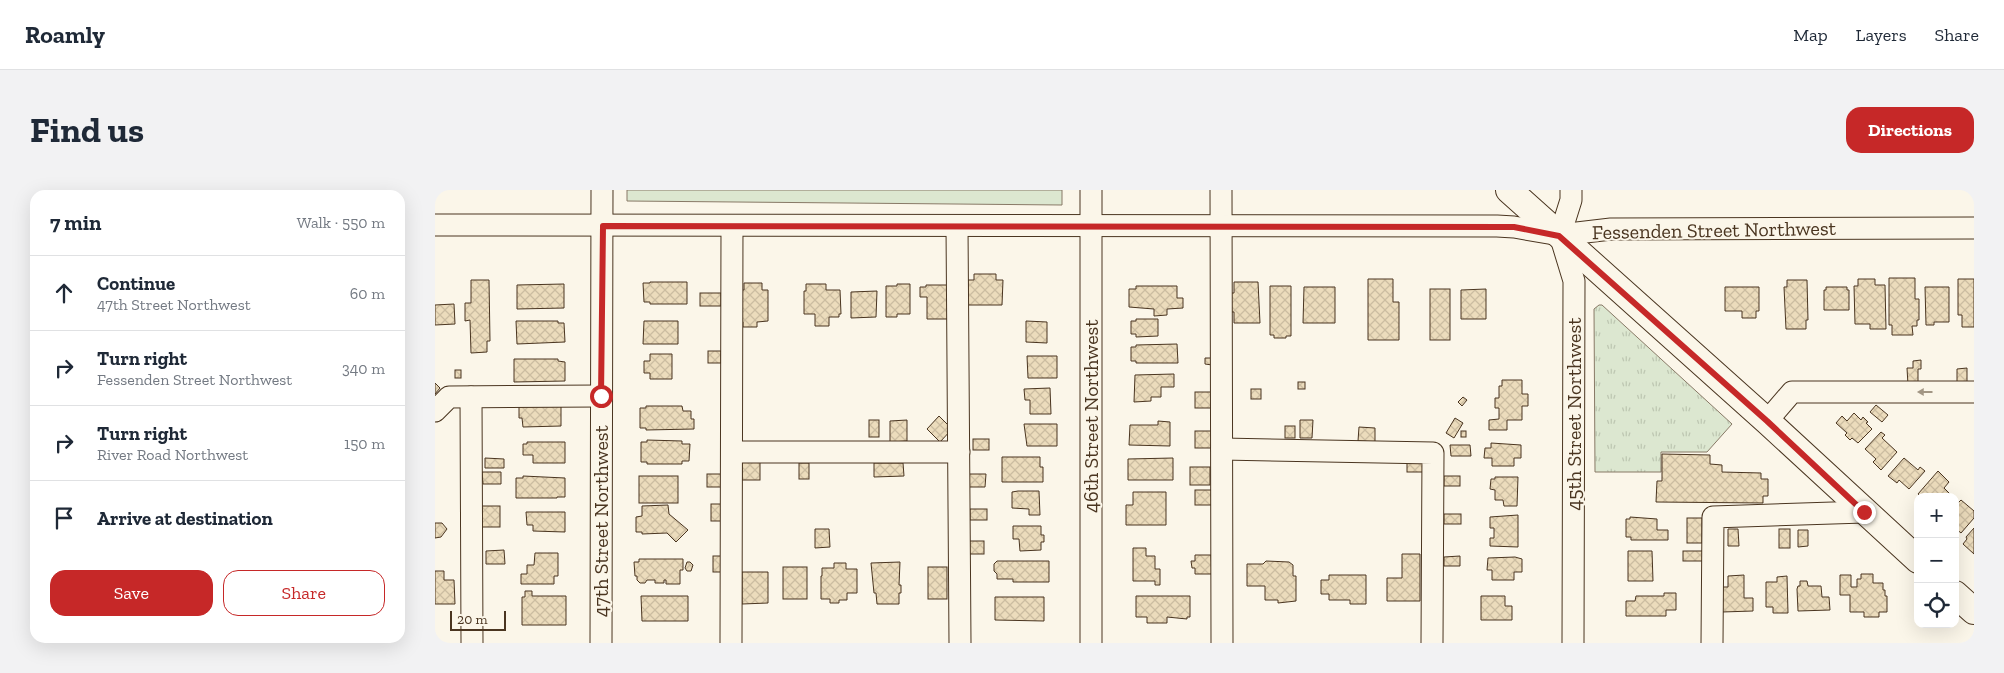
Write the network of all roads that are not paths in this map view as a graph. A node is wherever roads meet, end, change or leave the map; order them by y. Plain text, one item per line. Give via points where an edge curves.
1 (602, 190) edge
2 (1091, 190) edge
3 (1221, 190) edge
4 (1509, 190) edge
5 (1571, 190) edge
6 (435, 225) edge
7 (603, 226) junction
8 (733, 226) junction
9 (957, 226) junction
10 (1091, 226) junction
11 (1222, 226) junction
12 (1974, 228) edge
13 (1559, 236) junction
14 (1974, 392) edge
15 (601, 396) junction
16 (471, 397) junction
17 (435, 411) edge
18 (1767, 421) junction
19 (1222, 449) junction
20 (732, 452) junction
21 (959, 452) junction
22 (1864, 512) junction
23 (1914, 556) edge
24 (1959, 598) edge
25 (1974, 611) edge
26 (472, 643) edge
27 (601, 643) edge
28 (731, 643) edge
29 (960, 643) edge
30 (1091, 643) edge
31 (1222, 643) edge
32 (1432, 643) edge
33 (1573, 643) edge
34 (1712, 643) edge

1 - 7 street, 47th Street Northwest
2 - 10 street, 46th Street Northwest
3 - 11 street
4 - 13 main road
5 - 13 street via 1571,200
6 - 7 street, Fessenden Street Northwest
7 - 8 street, Fessenden Street Northwest
7 - 15 street, 47th Street Northwest
8 - 9 street, Fessenden Street Northwest
8 - 20 street
9 - 10 street, Fessenden Street Northwest
9 - 21 street
10 - 11 street, Fessenden Street Northwest
10 - 30 street, 46th Street Northwest
11 - 13 street, Fessenden Street Northwest via 1497,226
11 - 19 street
12 - 13 street, Fessenden Street Northwest via 1611,229
13 - 18 main road
13 - 33 street, 45th Street Northwest via 1574,281
14 -> 18 street via 1792,392
15 - 16 street
15 - 27 street, 47th Street Northwest
16 - 17 street via 449,397
16 - 26 street
18 - 22 main road
19 - 31 street
19 - 32 street via 1433,452
20 - 21 street
20 - 28 street
21 - 29 street
22 - 23 main road
22 - 34 street via 1713,516
24 - 25 main road

